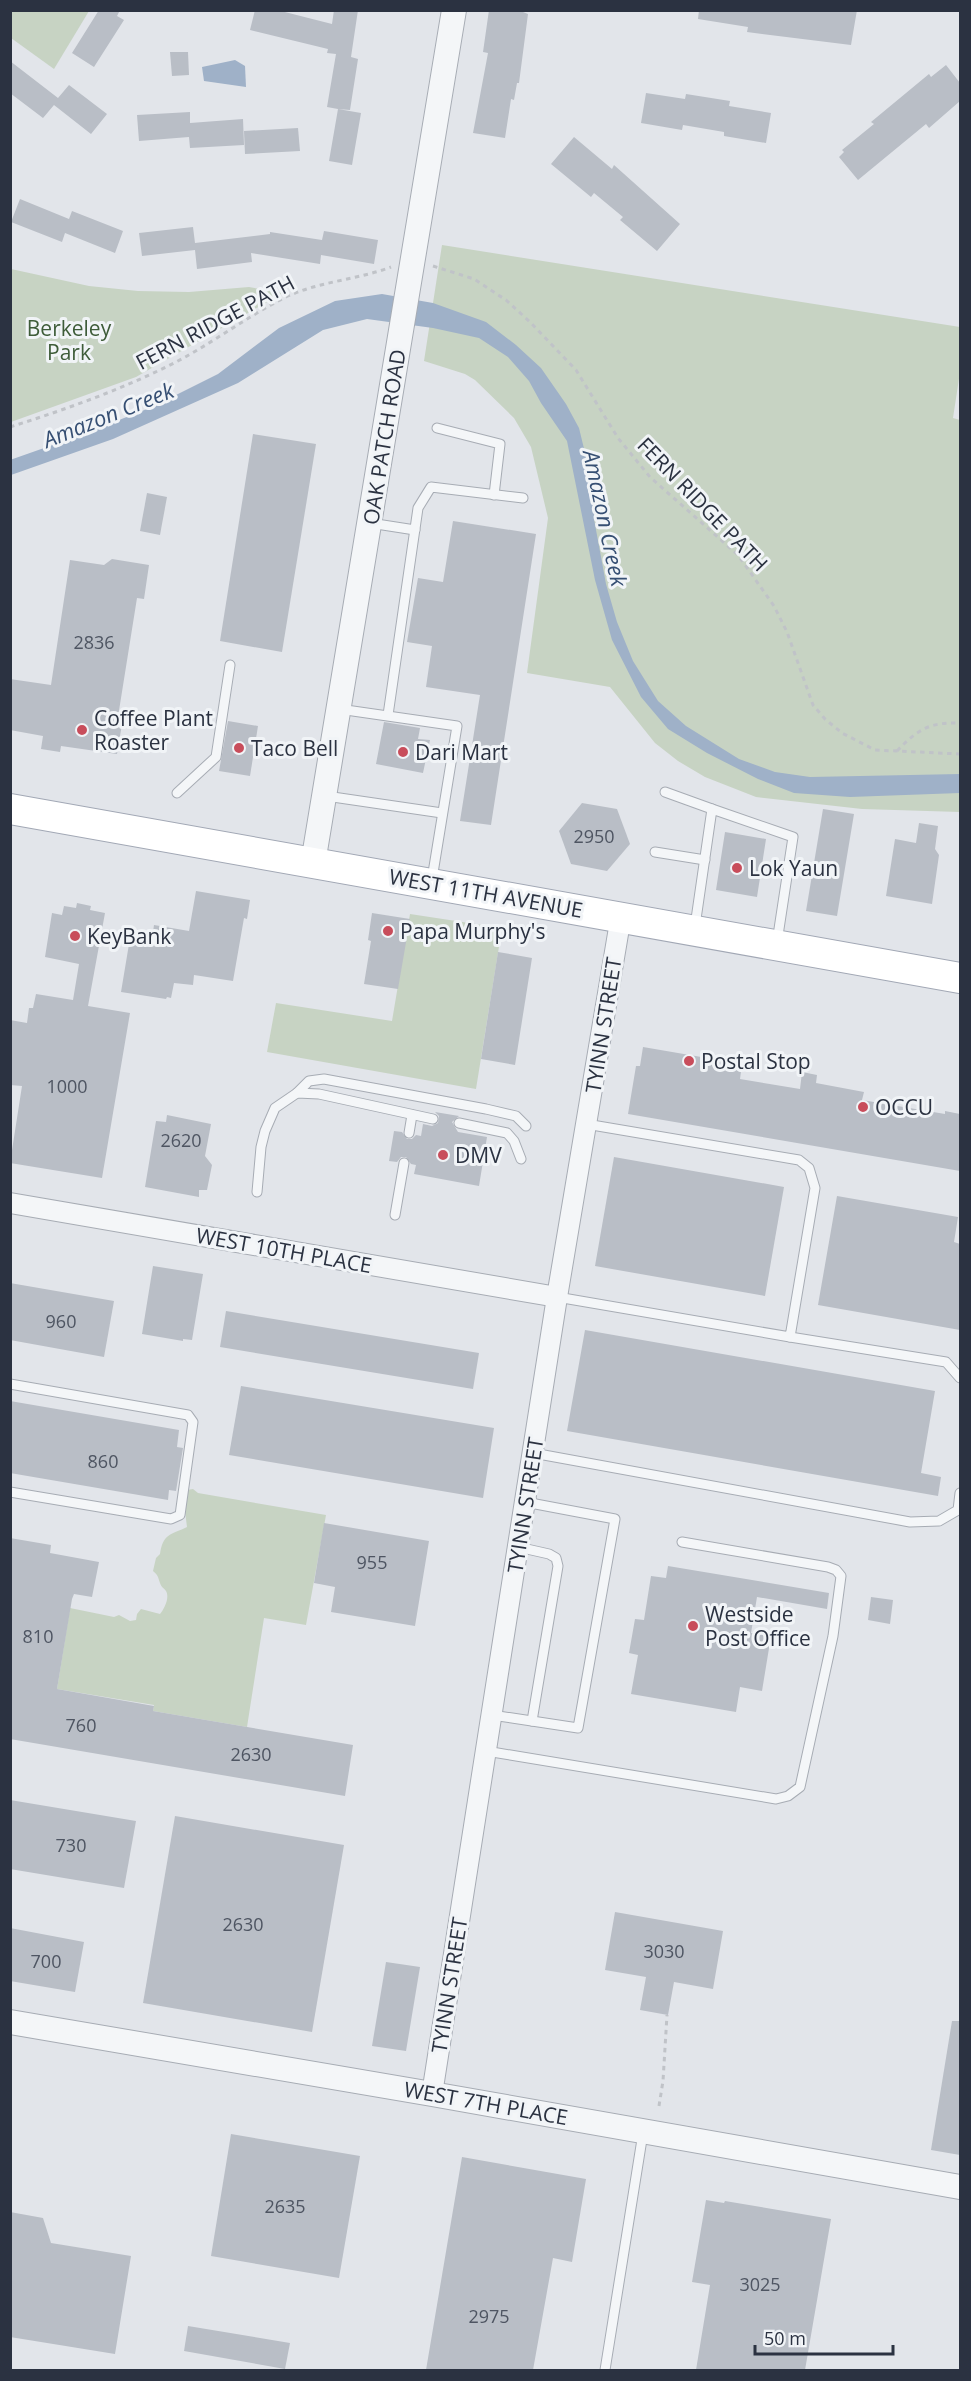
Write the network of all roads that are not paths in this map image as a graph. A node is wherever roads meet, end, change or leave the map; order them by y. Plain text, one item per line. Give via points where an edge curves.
1 (454, 10) edge
2 (436, 428) dead end
3 (494, 495) junction
4 (523, 498) dead end
5 (369, 523) junction
6 (415, 530) junction
7 (230, 665) dead end
8 (339, 709) junction
9 (388, 715) junction
10 (665, 792) dead end
11 (177, 793) dead end
12 (325, 796) junction
13 (10, 809) edge
14 (712, 809) junction
15 (442, 813) junction
16 (655, 852) dead end
17 (705, 860) junction
18 (313, 863) junction
19 (430, 884) junction
20 (621, 916) junction
21 (694, 930) junction
22 (776, 945) junction
23 (960, 978) edge
24 (297, 1093) junction
25 (412, 1115) junction
26 (433, 1119) dead end
27 (459, 1123) dead end
28 (586, 1124) junction
29 (526, 1126) dead end
30 (409, 1133) dead end
31 (520, 1159) dead end
32 (404, 1163) dead end
33 (257, 1192) dead end
34 (10, 1203) edge
35 (395, 1215) dead end
36 (557, 1297) junction
37 (790, 1337) junction
38 (960, 1378) edge
39 (10, 1384) edge
40 (533, 1453) junction
41 (10, 1492) edge
42 (960, 1492) edge
43 (525, 1502) junction
44 (682, 1542) dead end
45 (518, 1547) junction
46 (492, 1715) junction
47 (532, 1721) junction
48 (486, 1751) junction
49 (10, 2022) edge
50 (432, 2094) junction
51 (643, 2131) junction
52 (960, 2187) edge
53 (605, 2370) edge

1 - 5 street, OAK PATCH ROAD
2 - 3 lane via 500,444
3 - 4 lane
3 - 6 lane via 431,487 418,507
5 - 6 lane
5 - 8 street, OAK PATCH ROAD
6 - 9 lane
7 - 11 lane via 216,757
8 - 9 lane
8 - 12 street, OAK PATCH ROAD
9 - 15 lane via 457,726
10 - 14 lane
12 - 15 lane
12 - 18 street, OAK PATCH ROAD
13 - 18 main road, WEST 11TH AVENUE
14 - 17 lane
14 - 22 lane via 793,837
15 - 19 lane
16 - 17 lane
17 - 21 lane
18 - 19 main road, WEST 11TH AVENUE
19 - 20 main road, WEST 11TH AVENUE
20 - 21 main road, WEST 11TH AVENUE
20 - 28 street, TYINN STREET
21 - 22 main road, WEST 11TH AVENUE
22 - 23 main road, WEST 11TH AVENUE
24 - 25 lane via 319,1094
24 - 29 lane via 309,1081 324,1079 486,1109 516,1116
24 - 33 lane via 275,1108 265,1131
25 - 26 lane
25 - 30 lane
27 - 31 lane via 507,1133
28 - 36 street, TYINN STREET
28 - 37 lane via 800,1160 809,1168 815,1188
32 - 35 lane
34 - 36 street, WEST 10TH PLACE
36 - 37 lane
36 - 40 street, TYINN STREET
37 - 38 lane via 946,1362
39 - 41 lane via 188,1415 193,1422 180,1515 171,1519
40 - 42 lane via 910,1522 939,1521 958,1510
40 - 43 street, TYINN STREET
43 - 45 street, TYINN STREET
43 - 47 lane via 615,1519 578,1728
44 - 48 lane via 828,1567 841,1576 831,1647 800,1787 776,1799
45 - 46 street, TYINN STREET
45 - 47 lane via 549,1554 556,1558 558,1566
46 - 47 lane
46 - 48 street, TYINN STREET
48 - 50 street, TYINN STREET
49 - 50 street, WEST 7TH PLACE
50 - 51 street, WEST 7TH PLACE
51 - 52 street, WEST 7TH PLACE
51 - 53 lane

